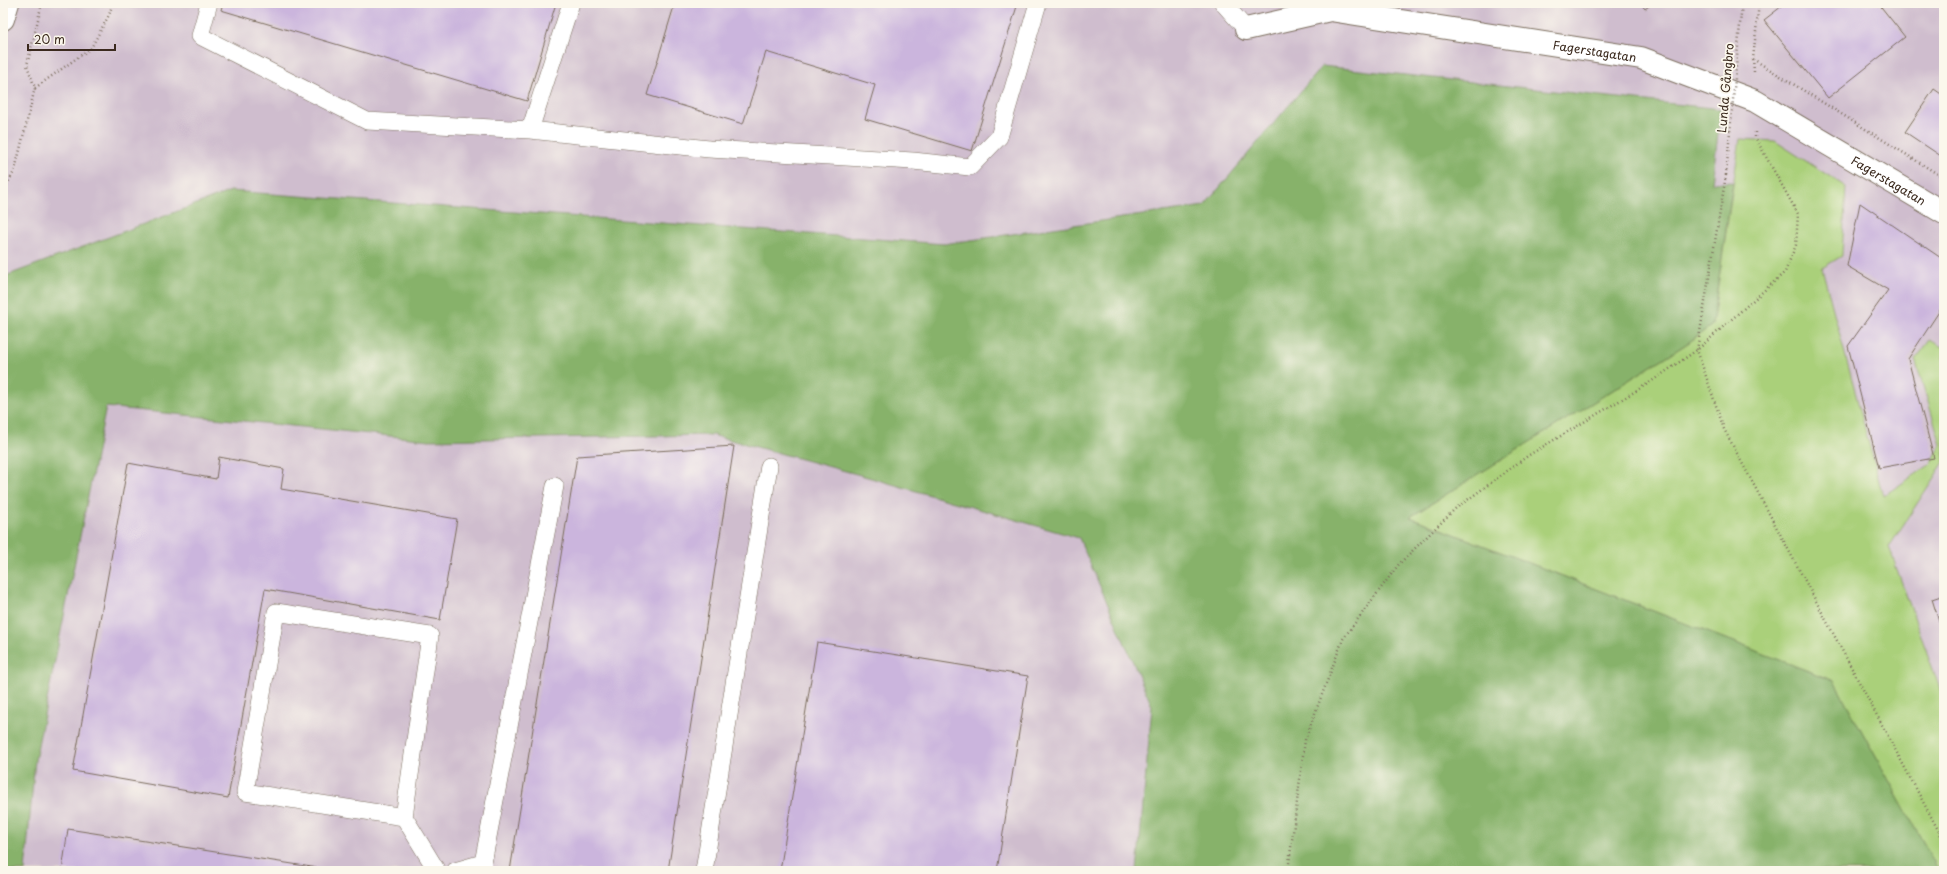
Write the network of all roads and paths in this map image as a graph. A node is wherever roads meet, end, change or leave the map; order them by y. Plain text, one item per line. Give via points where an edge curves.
1 (8, 3) edge
2 (42, 3) edge
3 (113, 3) edge
4 (209, 3) edge
5 (571, 3) edge
6 (1038, 3) edge
7 (1223, 3) edge
8 (1742, 3) edge
9 (1760, 3) edge
10 (3, 19) edge
11 (1246, 29) joint
12 (1753, 59) junction
13 (34, 88) junction
14 (1755, 101) junction
15 (530, 130) junction
16 (1944, 178) edge
17 (3, 192) edge
18 (1944, 214) edge
19 (1697, 350) junction
20 (769, 466) dead end
21 (555, 486) dead end
22 (404, 817) junction
23 (1944, 841) edge
24 (437, 871) edge
25 (455, 871) edge
26 (704, 871) edge
27 (1288, 871) edge

1 - 10 street
2 - 13 path via 27,64
3 - 13 path via 91,48
4 - 15 lane via 200,36 367,121
5 - 15 lane
6 - 15 lane via 999,137 970,167 913,161 709,149
7 - 11 lane, Fagerstagatan
8 - 19 path, Lunda Gångbro, bridge via 1726,175
9 - 12 path
11 - 14 street, Fagerstagatan via 1330,10 1641,58
12 - 14 path
12 - 16 path
13 - 17 path via 15,170
14 - 18 street, Fagerstagatan
14 - 19 path via 1755,137 1798,214 1796,245 1785,272
19 - 23 path via 1724,429
19 - 27 path via 1649,383 1529,455 1455,509 1399,564 1343,640 1305,740
20 - 26 lane
21 - 25 lane via 483,863
22 - 22 lane via 430,636 276,612 245,792
22 - 24 lane

